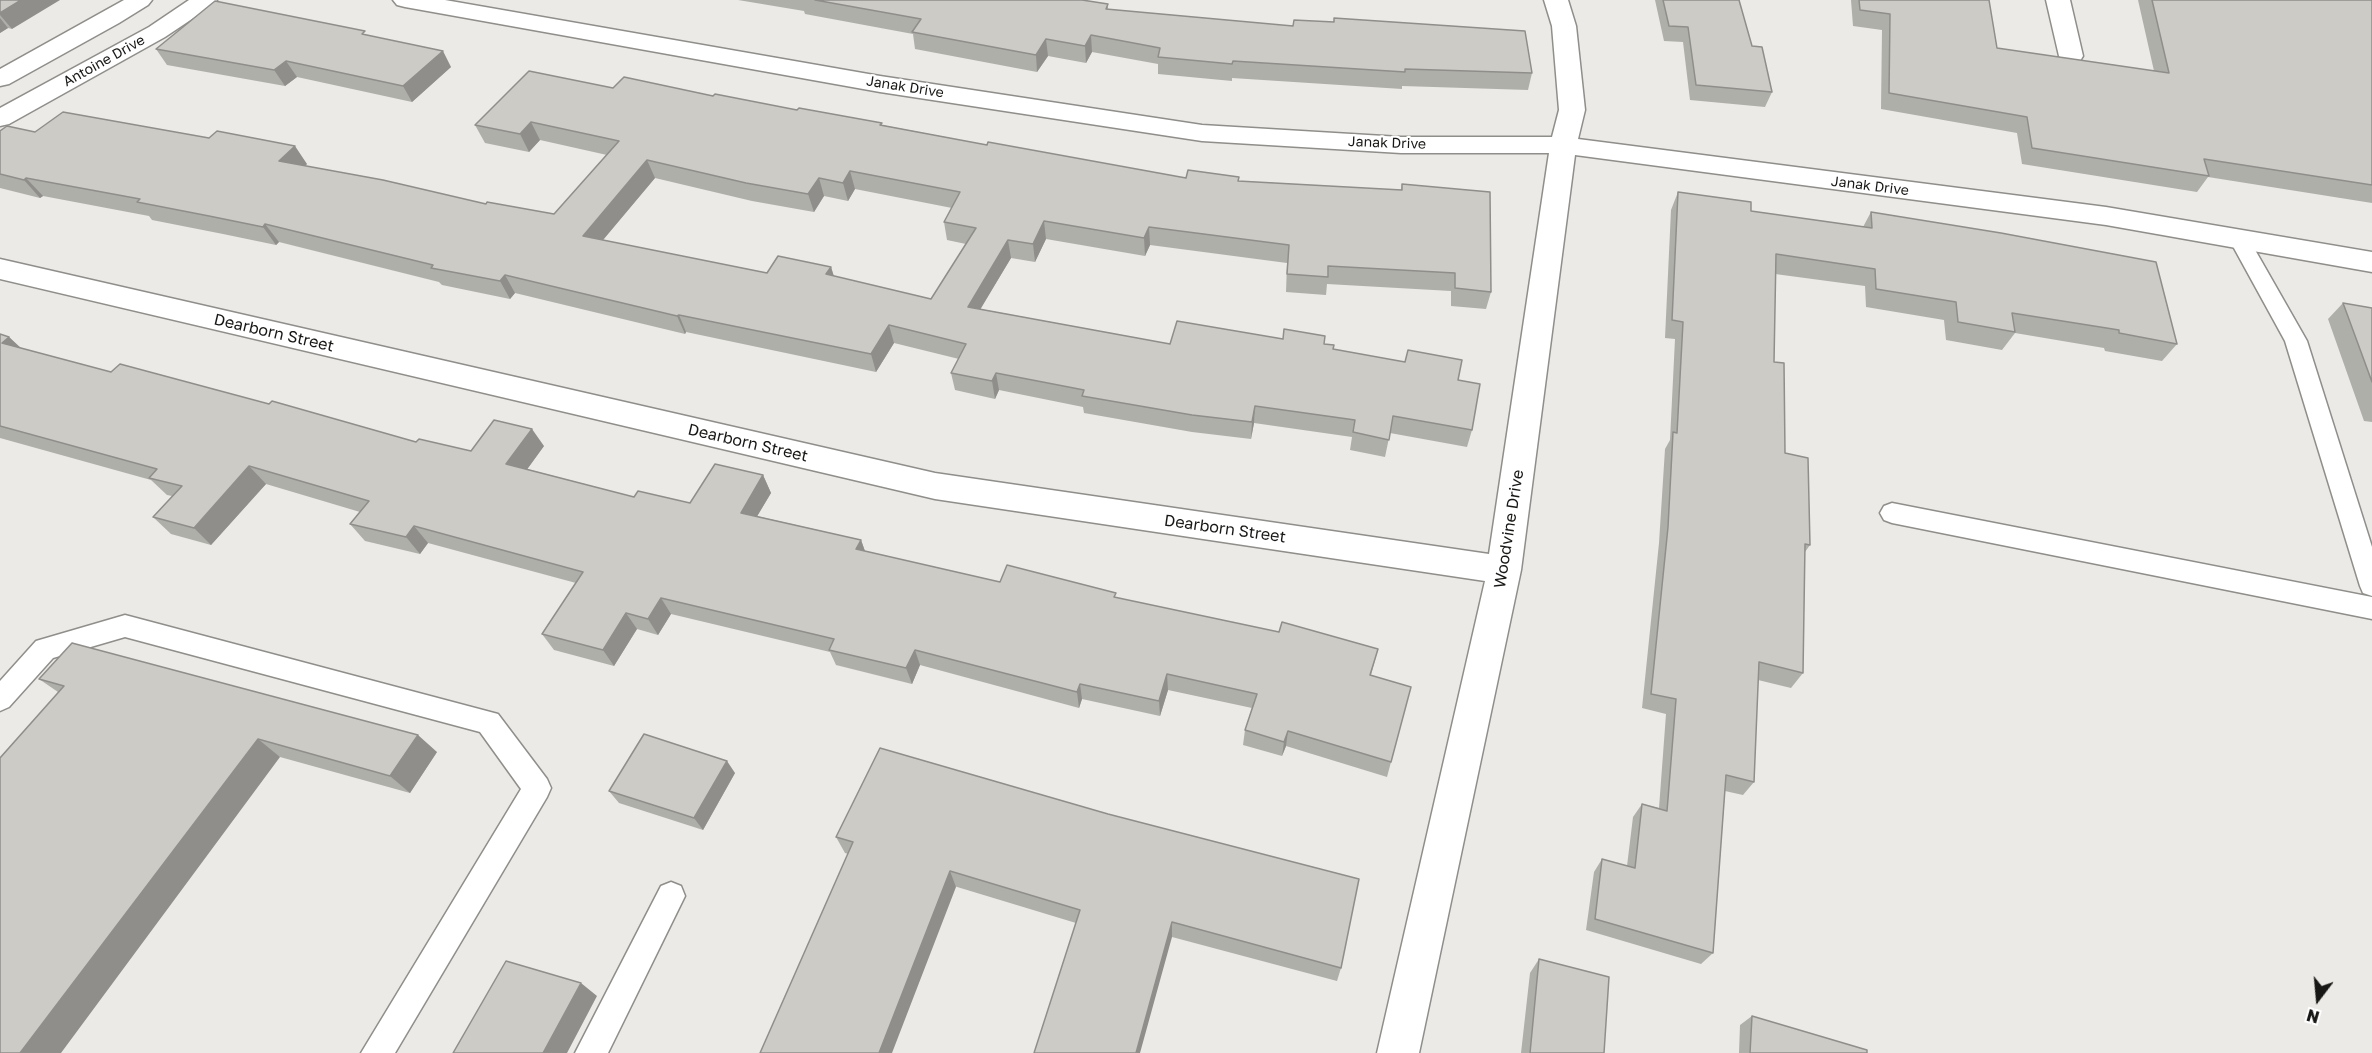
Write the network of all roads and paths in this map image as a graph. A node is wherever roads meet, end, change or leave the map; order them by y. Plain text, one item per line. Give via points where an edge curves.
1 (140, 0) edge
2 (205, 0) edge
3 (405, 0) edge
4 (1556, 0) edge
5 (2058, 0) edge
6 (2071, 56) edge
7 (0, 79) edge
8 (0, 118) edge
9 (1563, 145) junction
10 (2240, 239) junction
11 (2372, 262) edge
12 (0, 269) edge
13 (1892, 513) dead end
14 (1504, 570) junction
15 (2372, 586) edge
16 (2372, 608) edge
17 (0, 699) edge
18 (671, 896) dead end
19 (377, 1053) edge
20 (591, 1053) edge
21 (1398, 1053) edge

1 - 7 street
2 - 8 street, Antoine Drive via 157,32
3 - 9 street, Janak Drive via 880,84 1202,133 1401,145
4 - 9 street, Woodvine Drive via 1564,26 1572,110
5 - 6 street
9 - 10 street, Janak Drive via 2106,216
9 - 14 street, Woodvine Drive
10 - 11 street, Janak Drive
10 - 15 lane via 2296,341
12 - 14 street, Dearborn Street via 935,486
13 - 16 lane
14 - 21 street, Woodvine Drive
17 - 19 lane via 45,649 125,626 489,722 537,788
18 - 20 lane

